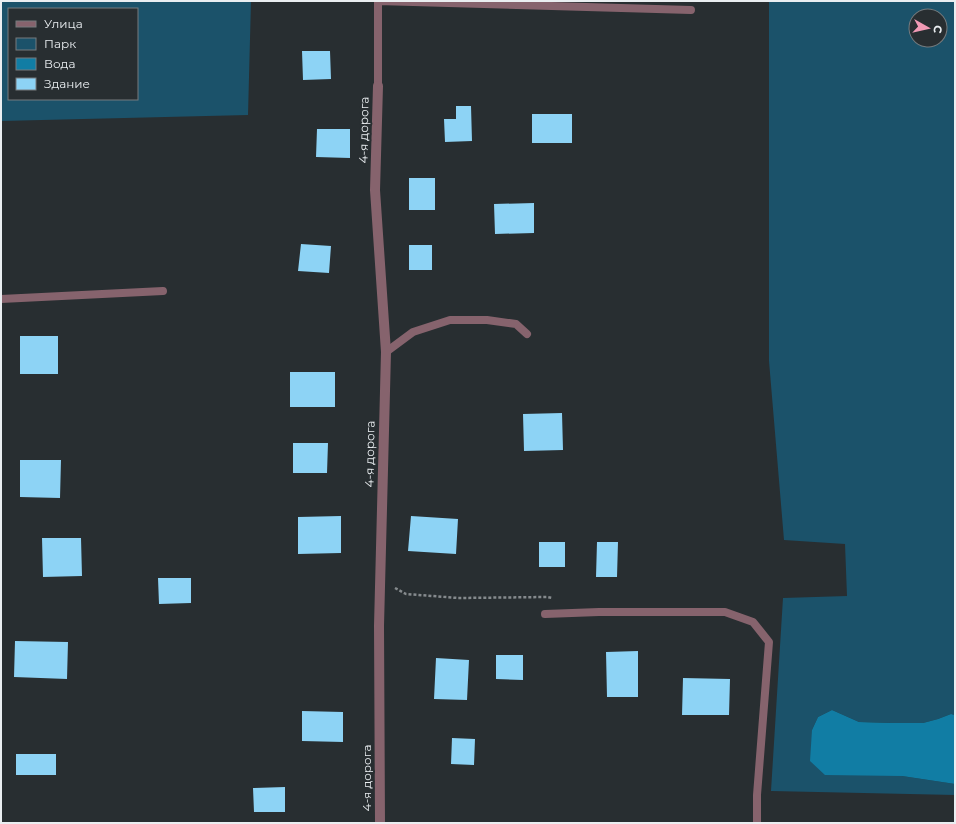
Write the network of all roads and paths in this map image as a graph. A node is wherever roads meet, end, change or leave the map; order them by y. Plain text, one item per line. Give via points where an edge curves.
1 (378, 1) edge
2 (691, 10) dead end
3 (378, 86) joint
4 (163, 291) dead end
5 (1, 299) edge
6 (527, 334) dead end
7 (386, 352) junction
8 (380, 580) junction
9 (553, 599) dead end
10 (545, 614) dead end
11 (380, 823) edge
12 (757, 823) edge

1 - 2 lane
1 - 3 lane
3 - 7 street, 4-я дорога via 375,190
4 - 5 lane
6 - 7 lane via 516,324 487,320 450,320 413,332
7 - 8 street, 4-я дорога
8 - 9 path via 406,594 458,598
8 - 11 street, 4-я дорога
10 - 12 lane via 725,612 753,622 769,642

